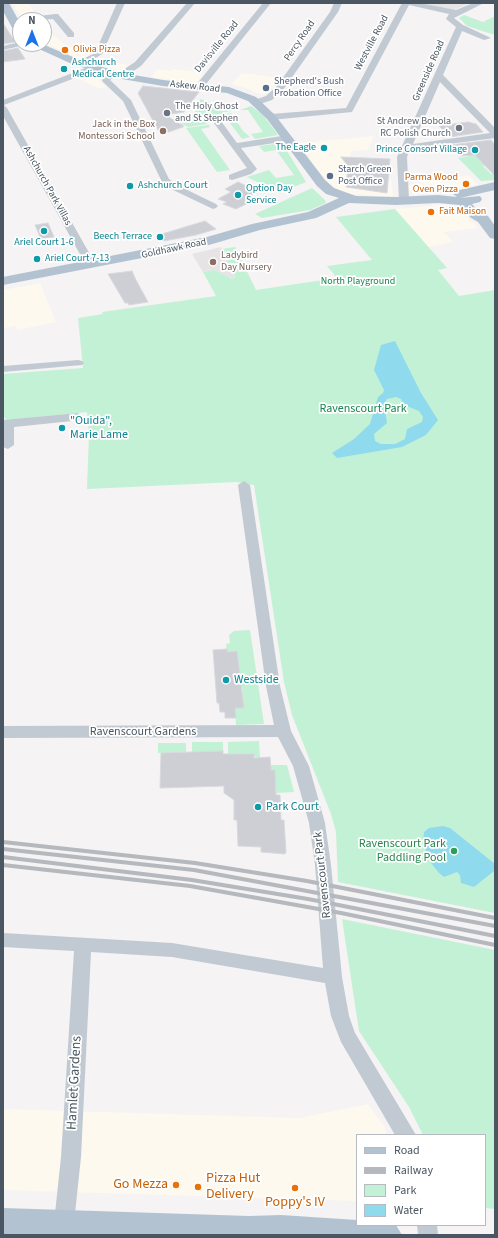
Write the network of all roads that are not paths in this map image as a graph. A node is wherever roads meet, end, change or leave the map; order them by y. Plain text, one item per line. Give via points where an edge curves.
1 (4, 3) edge
2 (122, 3) edge
3 (191, 3) edge
4 (267, 3) edge
5 (338, 3) edge
6 (408, 3) edge
7 (480, 3) edge
8 (12, 13) edge
9 (458, 13) junction
10 (52, 16) edge
11 (460, 28) junction
12 (71, 35) dead end
13 (487, 38) dead end
14 (52, 52) edge
15 (80, 64) junction
16 (93, 68) junction
17 (116, 75) junction
18 (439, 76) junction
19 (199, 87) junction
20 (257, 102) junction
21 (3, 103) edge
22 (3, 108) edge
23 (271, 117) junction
24 (216, 119) dead end
25 (495, 134) edge
26 (288, 138) junction
27 (236, 146) junction
28 (408, 146) junction
29 (232, 177) dead end
30 (495, 186) edge
31 (495, 193) edge
32 (463, 198) junction
33 (476, 199) junction
34 (400, 201) junction
35 (350, 203) junction
36 (213, 206) dead end
37 (483, 219) junction
38 (495, 235) edge
39 (91, 265) junction
40 (3, 281) edge
41 (78, 363) dead end
42 (3, 369) edge
43 (78, 417) dead end
44 (5, 424) edge
45 (8, 445) dead end
46 (244, 485) dead end
47 (283, 731) junction
48 (3, 732) edge
49 (3, 940) edge
50 (83, 944) junction
51 (333, 977) junction
52 (405, 1134) edge
53 (64, 1223) junction
54 (15, 1226) edge
55 (389, 1235) edge

1 - 8 main road
2 - 15 street via 98,54
3 - 17 street via 138,64
4 - 19 street, Davisville Road
5 - 20 street, Percy Road via 280,88 269,98
6 - 9 street
6 - 23 street, Westville Road via 349,110
7 - 9 street
9 - 11 street via 450,19
10 - 12 street via 55,16
11 - 13 street
11 - 18 street, Greenside Road
14 - 15 main road, Askew Road
15 - 16 main road, Askew Road
16 - 17 main road, Askew Road
16 - 21 street
17 - 19 main road, Askew Road
17 - 36 street via 107,77 106,81 126,100 165,180 174,188
18 - 25 street
18 - 28 street, Greenside Road
19 - 20 main road, Askew Road via 233,91
20 - 23 main road, Askew Road
22 - 39 street, Ashchurch Park Villas
23 - 26 main road, Askew Road
24 - 27 street
25 - 28 street
26 - 27 street
26 - 35 main road, Askew Road via 321,182 317,187
27 - 29 street via 252,169
28 - 34 street, Greenside Road via 402,158
30 - 32 main road
31 - 33 main road
32 - 33 main road via 470,202
32 - 34 main road
32 - 37 main road via 475,215
33 - 37 main road via 486,214
34 - 35 main road
35 - 39 main road, Goldhawk Road via 334,213 312,215 202,243
37 - 38 main road
39 - 40 main road, Goldhawk Road
41 - 42 street
43 - 44 street
44 - 45 street
46 - 47 street, Ravenscourt Park via 265,637
47 - 48 street, Ravenscourt Gardens
47 - 51 street, Ravenscourt Park via 301,766 317,824 324,870
49 - 50 street
50 - 51 street via 172,950
50 - 53 street, Hamlet Gardens via 71,1157
51 - 52 street, Ravenscourt Park via 340,1016 347,1036
53 - 54 main road
53 - 55 main road via 281,1228

